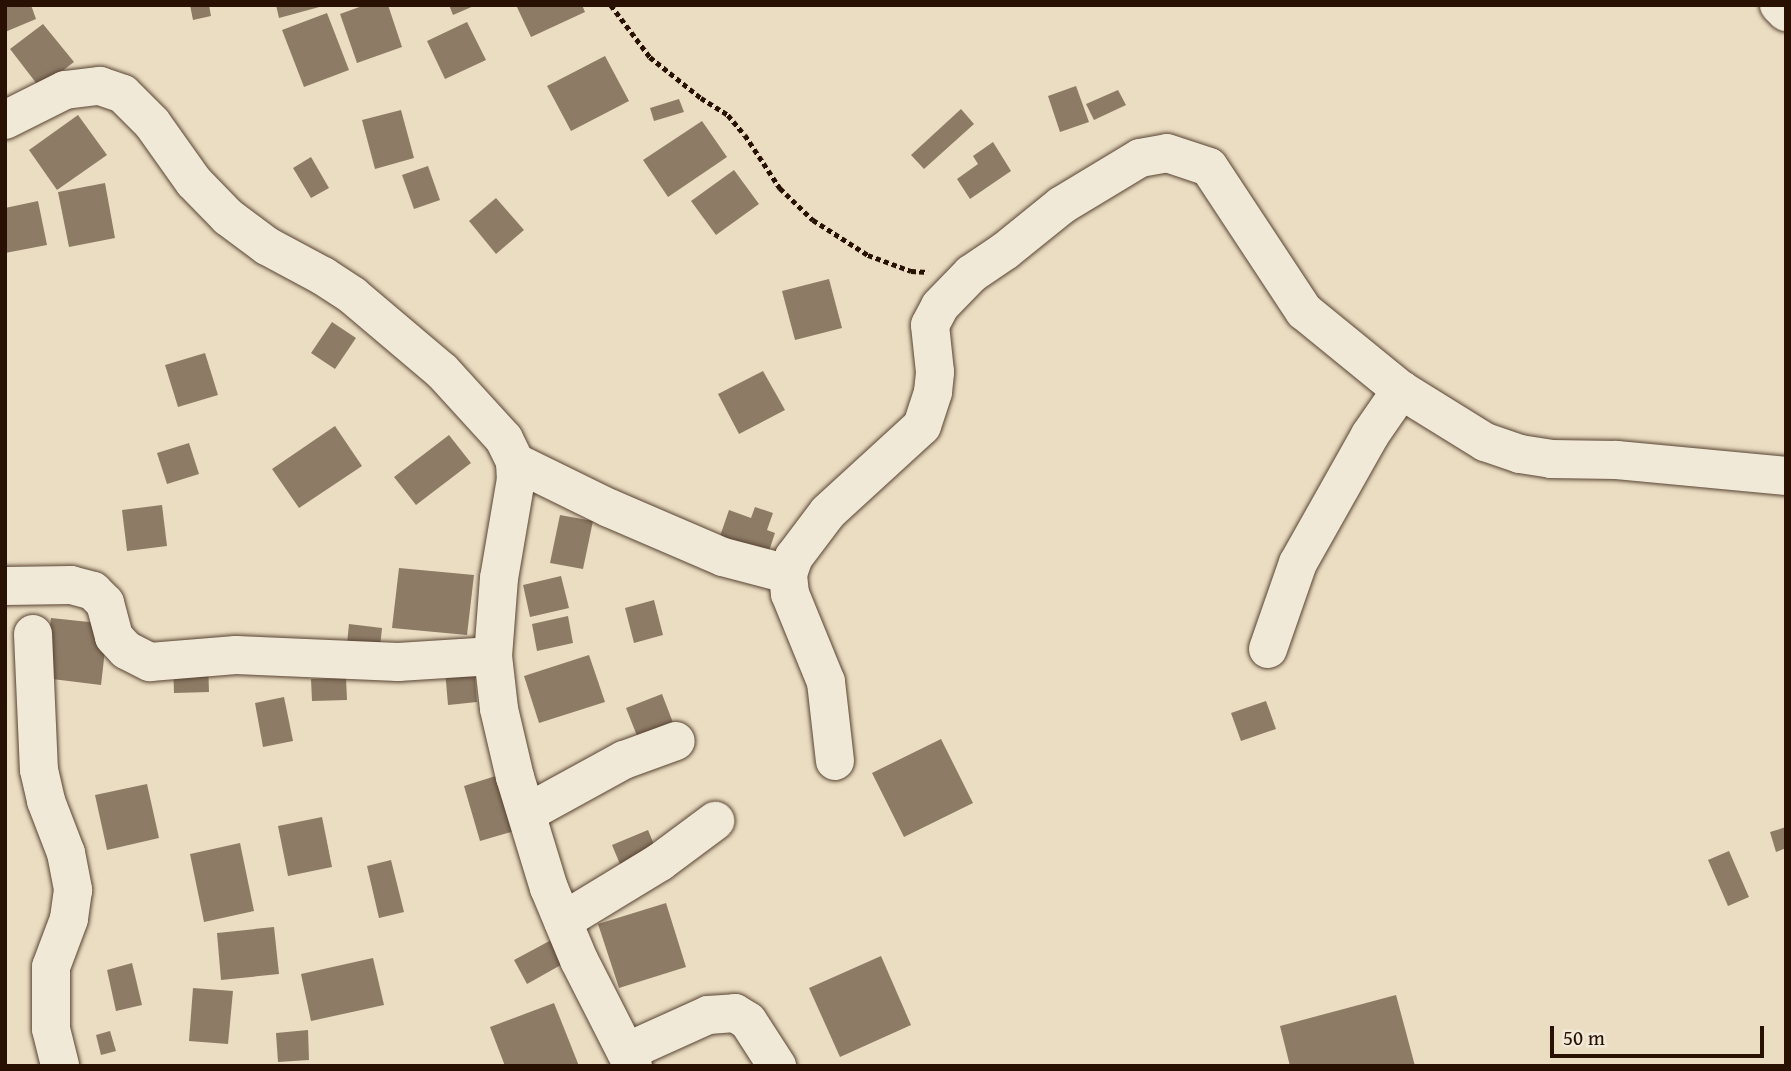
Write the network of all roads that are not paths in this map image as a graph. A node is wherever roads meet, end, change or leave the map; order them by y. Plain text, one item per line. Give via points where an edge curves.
1 (1779, 5) edge
2 (1786, 12) edge
3 (5, 120) edge
4 (1401, 390) junction
5 (514, 461) junction
6 (1786, 476) edge
7 (788, 574) junction
8 (5, 586) edge
9 (33, 634) dead end
10 (1268, 649) dead end
11 (493, 656) junction
12 (676, 741) dead end
13 (835, 761) dead end
14 (527, 813) junction
15 (715, 821) dead end
16 (563, 921) junction
17 (629, 1059) edge
18 (60, 1066) edge
19 (777, 1066) edge

1 - 2 street
3 - 5 street via 65,90 100,86 123,94 152,122 194,182 228,217 267,246 352,295 442,372 504,439
4 - 6 street via 1485,442 1520,454
4 - 7 street via 1304,312 1209,167 1167,153 1140,158 1062,205 971,274 940,306 930,325 933,392 922,425 828,512 794,557
4 - 10 street via 1370,435 1298,563
5 - 7 street via 723,557
5 - 11 street via 516,479 499,578
7 - 13 street via 796,615 826,682
8 - 11 street via 71,585 93,591 105,603 114,637 126,650 150,662 236,656 398,662
9 - 18 street via 39,770 73,890 69,919 51,967 51,1030
11 - 14 street via 499,709
12 - 14 street via 624,760
14 - 16 street
15 - 16 street via 660,862
16 - 17 street
17 - 19 street via 708,1014 735,1013 748,1021

